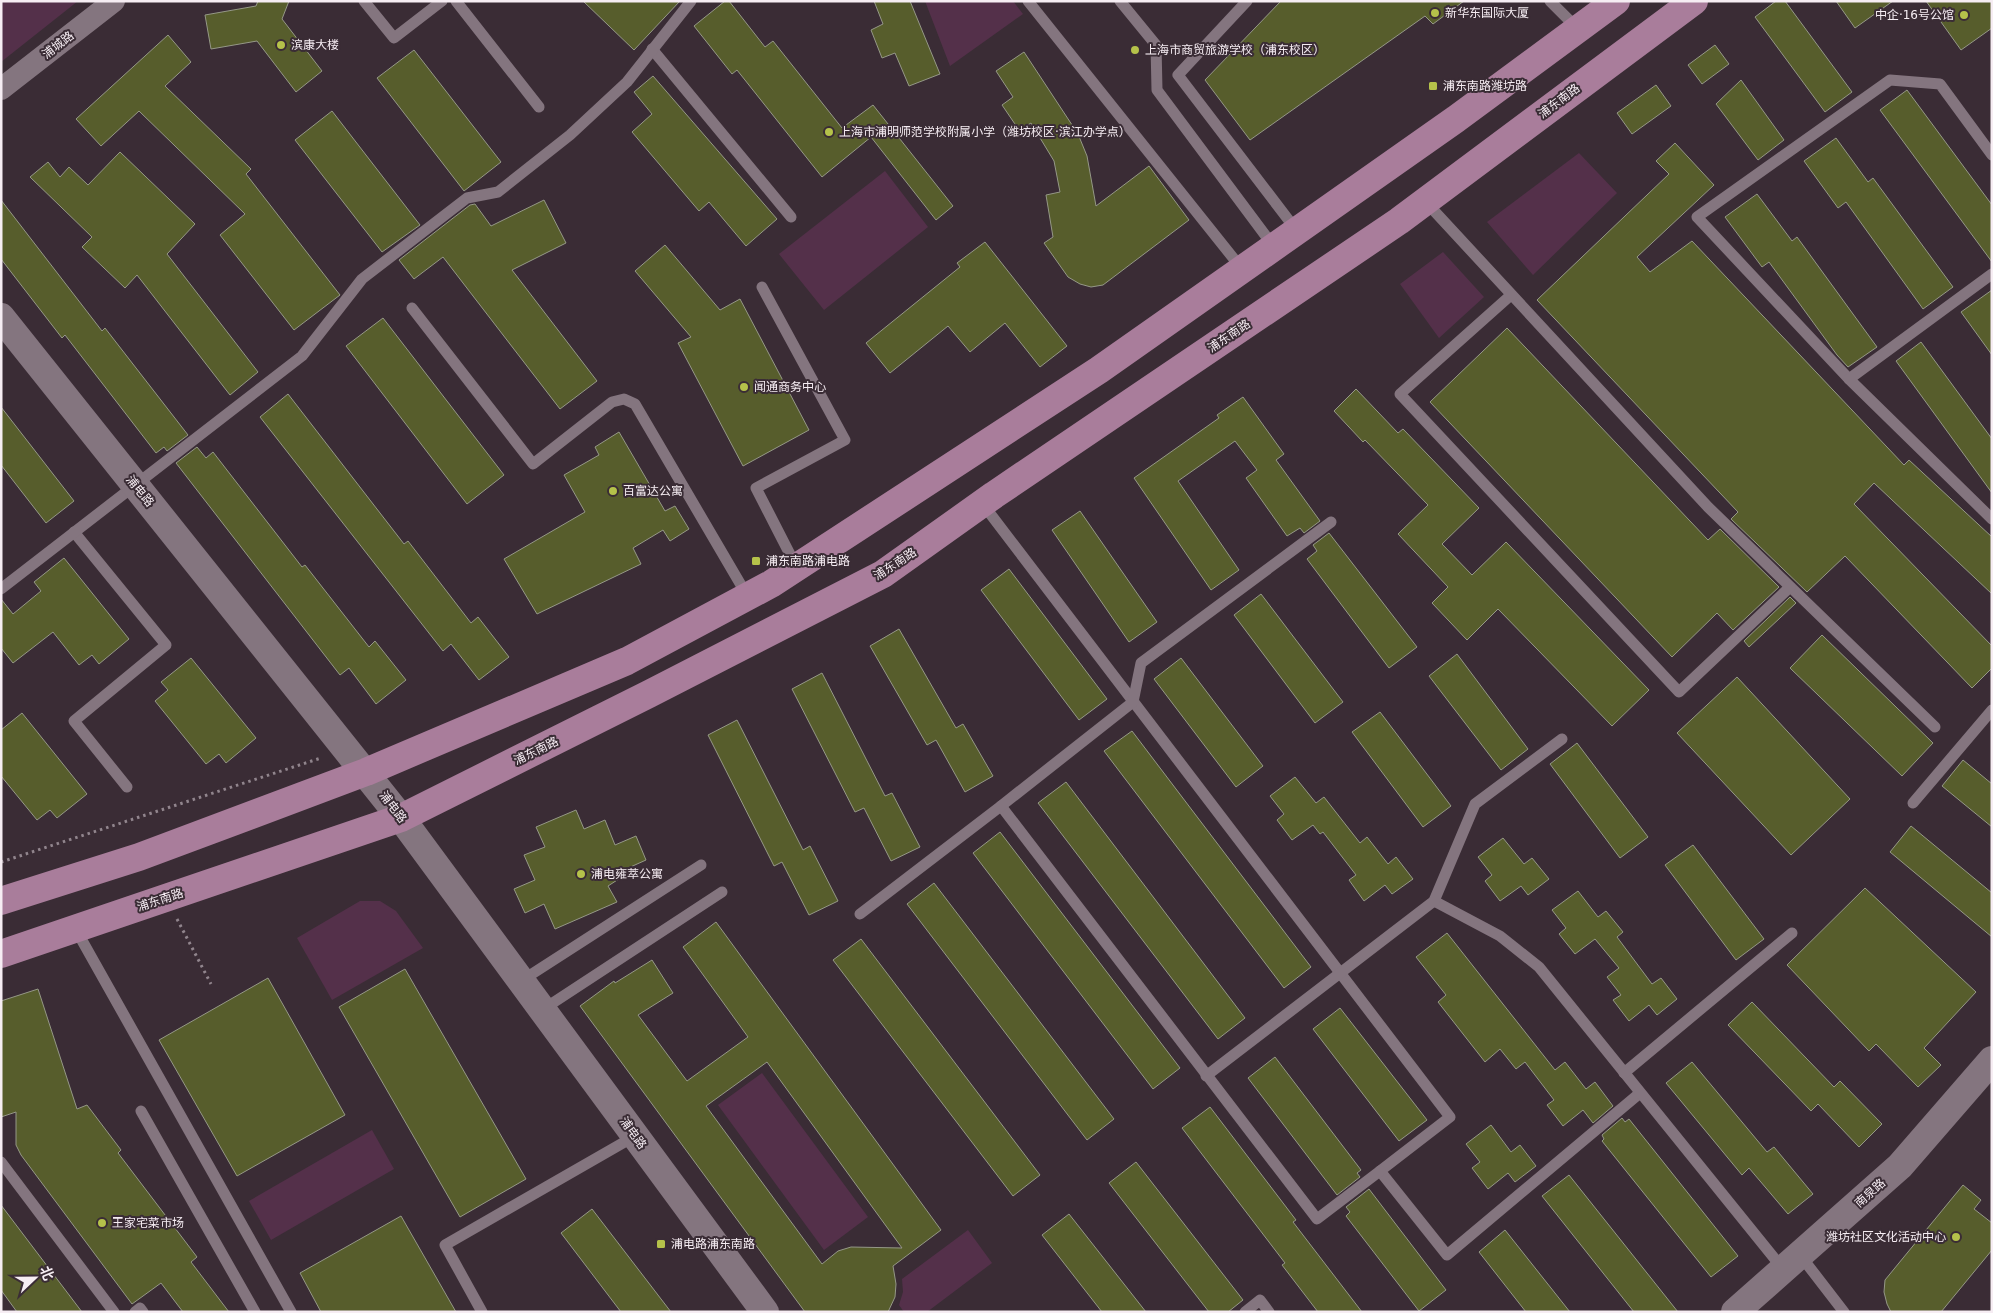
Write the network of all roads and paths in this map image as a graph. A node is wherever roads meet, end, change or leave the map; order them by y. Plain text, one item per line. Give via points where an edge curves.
1 (114, 1) edge
2 (364, 1) edge
3 (442, 1) edge
4 (456, 1) edge
5 (691, 1) edge
6 (1028, 1) edge
7 (1120, 1) edge
8 (1247, 1) edge
9 (1550, 1) edge
10 (1616, 1) edge
11 (1694, 1) edge
12 (1578, 29) junction
13 (652, 49) junction
14 (1, 89) edge
15 (539, 107) dead end
16 (1992, 155) edge
17 (1425, 201) junction
18 (791, 217) dead end
19 (1297, 231) junction
20 (1274, 247) junction
21 (1242, 269) junction
22 (1992, 274) edge
23 (762, 287) dead end
24 (1511, 294) junction
25 (412, 308) dead end
26 (1, 317) edge
27 (1849, 379) junction
28 (136, 486) junction
29 (982, 503) junction
30 (1992, 519) edge
31 (1331, 522) dead end
32 (74, 532) junction
33 (797, 568) junction
34 (1790, 587) junction
35 (1, 589) edge
36 (748, 597) junction
37 (1133, 702) junction
38 (1992, 710) edge
39 (1934, 726) dead end
40 (1562, 739) dead end
41 (348, 750) junction
42 (366, 772) junction
43 (127, 787) dead end
44 (1913, 803) dead end
45 (1001, 806) junction
46 (401, 818) junction
47 (1, 862) edge
48 (701, 864) dead end
49 (722, 892) dead end
50 (169, 898) junction
51 (1, 901) edge
52 (1434, 901) junction
53 (860, 914) dead end
54 (75, 928) junction
55 (1792, 933) dead end
56 (1, 954) edge
57 (1340, 972) junction
58 (521, 981) junction
59 (211, 984) dead end
60 (542, 1010) junction
61 (1992, 1060) edge
62 (1624, 1073) junction
63 (1206, 1076) junction
64 (1640, 1094) junction
65 (141, 1111) dead end
66 (635, 1136) junction
67 (1, 1162) edge
68 (1380, 1171) junction
69 (1792, 1262) junction
70 (114, 1312) edge
71 (135, 1312) edge
72 (143, 1312) edge
73 (255, 1312) edge
74 (291, 1312) edge
75 (482, 1312) edge
76 (765, 1312) edge
77 (1245, 1312) edge
78 (1269, 1312) edge
79 (1735, 1312) edge
80 (1844, 1312) edge

1 - 14 street, 浦城路
2 - 3 lane via 394,38
4 - 15 lane
5 - 13 lane
6 - 21 lane
7 - 20 lane via 1156,45 1157,90
8 - 19 lane via 1178,75
9 - 12 lane
10 - 12 main road
11 - 17 main road, 浦东南路
12 - 19 main road
13 - 18 lane
13 - 28 lane via 626,82 570,135 498,192 467,198 362,279 302,356
16 - 27 lane via 1940,84 1890,80 1697,218
17 - 24 lane
17 - 29 main road, 浦东南路
19 - 20 main road
20 - 21 main road
21 - 33 main road via 1098,370
22 - 27 lane
23 - 33 lane via 846,440 756,488
24 - 34 lane via 1708,507
24 - 34 lane via 1400,394 1679,692
25 - 36 lane via 533,464 612,402 624,399 635,404
26 - 28 street, 浦电路
27 - 30 lane
28 - 32 lane
28 - 41 street, 浦电路
29 - 37 lane
29 - 46 main road, 浦东南路 via 882,574
31 - 37 lane via 1141,662
32 - 35 lane
32 - 43 lane via 166,645 74,721
33 - 36 main road
34 - 39 lane
36 - 42 main road via 627,660
37 - 45 lane
37 - 57 lane
38 - 44 lane
40 - 52 lane via 1475,804
41 - 42 street, 浦电路
41 - 47 path
42 - 46 street, 浦电路
42 - 51 main road via 138,857
45 - 53 lane
45 - 63 lane
46 - 50 main road, 浦东南路
46 - 58 street, 浦电路
48 - 58 lane
49 - 60 lane
50 - 54 main road, 浦东南路
50 - 59 path via 177,921
52 - 57 lane
52 - 62 lane via 1500,936 1539,967
54 - 56 main road, 浦东南路
54 - 74 lane
55 - 62 lane
57 - 63 lane
57 - 68 lane via 1450,1117
58 - 60 street, 浦电路
60 - 66 street, 浦电路
61 - 69 street, 南泉路 via 1900,1166
62 - 64 lane
63 - 68 lane via 1317,1219
64 - 68 lane via 1447,1255
64 - 69 lane
65 - 73 lane
66 - 75 lane via 445,1245
66 - 76 street, 浦电路
67 - 70 lane
69 - 79 street, 南泉路
69 - 80 lane
71 - 72 lane via 140,1308
77 - 78 lane via 1260,1300

